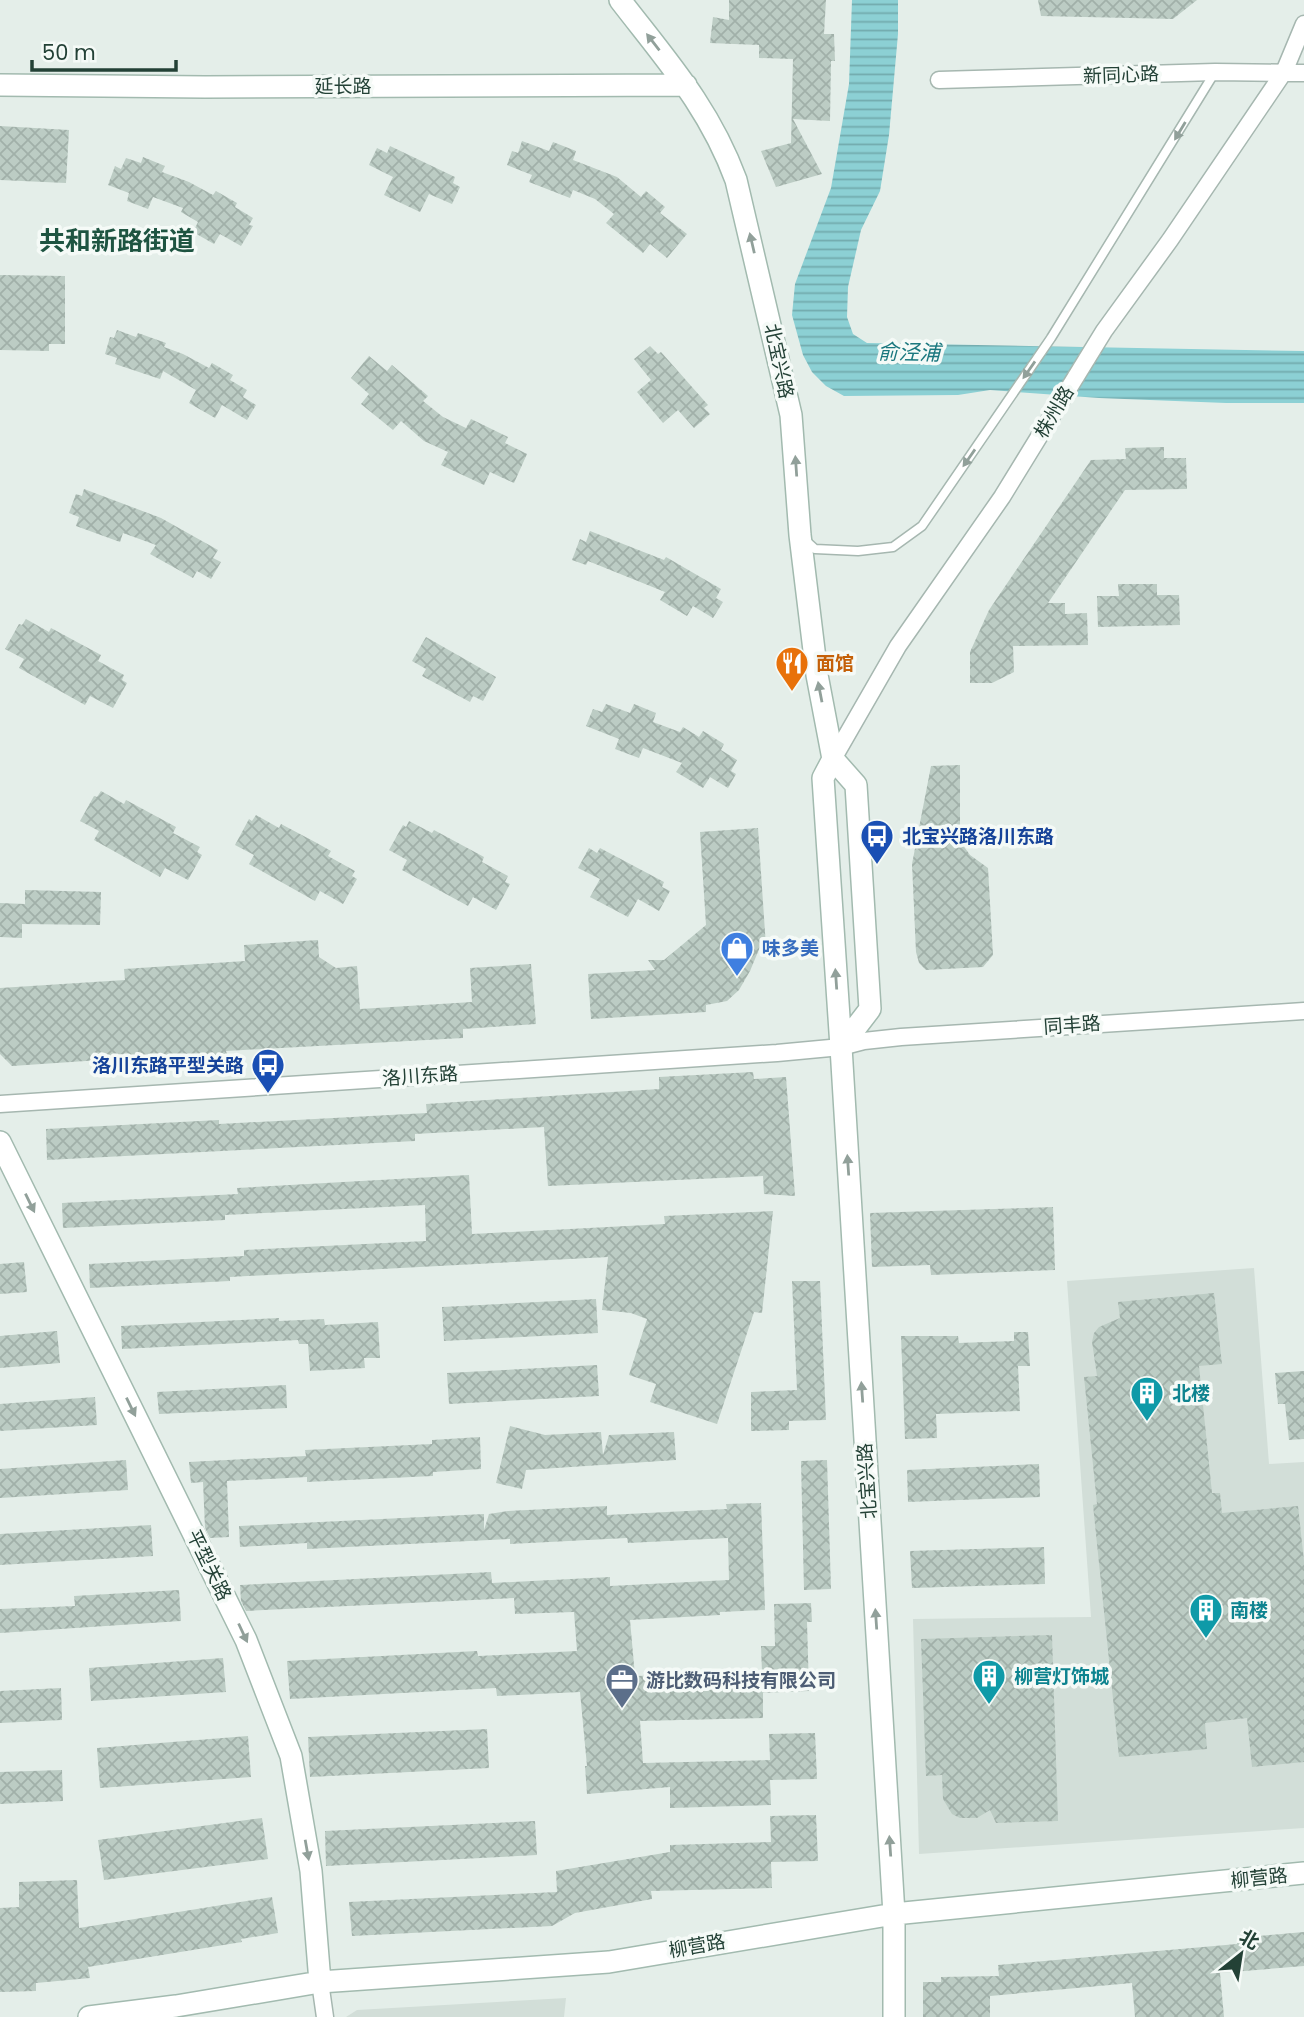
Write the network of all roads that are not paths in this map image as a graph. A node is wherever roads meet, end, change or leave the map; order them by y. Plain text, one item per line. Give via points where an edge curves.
1 (620, 0) edge
2 (1304, 24) edge
3 (1215, 72) junction
4 (1284, 72) junction
5 (1304, 73) edge
6 (939, 80) dead end
7 (0, 85) edge
8 (686, 85) junction
9 (800, 535) junction
10 (833, 759) junction
11 (1304, 1011) edge
12 (841, 1047) junction
13 (0, 1104) edge
14 (0, 1142) edge
15 (1304, 1873) edge
16 (894, 1914) junction
17 (320, 1982) junction
18 (89, 2017) edge
19 (325, 2017) edge
20 (894, 2017) edge

8 -> 1 street, 北宝兴路
2 - 4 street, 株州路
3 - 4 street, 新同心路
3 - 6 street, 新同心路
3 -> 9 lane via 1051,338 922,526 893,547 858,551 815,549
4 - 5 street, 新同心路
4 - 10 street, 株州路 via 1104,331 1002,497 898,646
7 - 8 street, 延长路
9 -> 8 street, 北宝兴路 via 791,415 744,206 726,153
10 -> 9 street, 北宝兴路 via 817,675
12 -> 10 street, 北宝兴路 via 823,778
10 - 12 street via 856,785 870,1010
11 - 12 street, 同丰路 via 901,1037
12 - 13 street, 洛川东路
16 -> 12 street, 北宝兴路
14 -> 17 street, 平型关路 via 246,1640 291,1756 311,1871
15 - 16 street, 柳营路
16 - 17 street, 柳营路 via 609,1962
16 - 20 street, 北宝兴路
17 - 18 street, 柳营路
17 - 19 street, 平型关路

